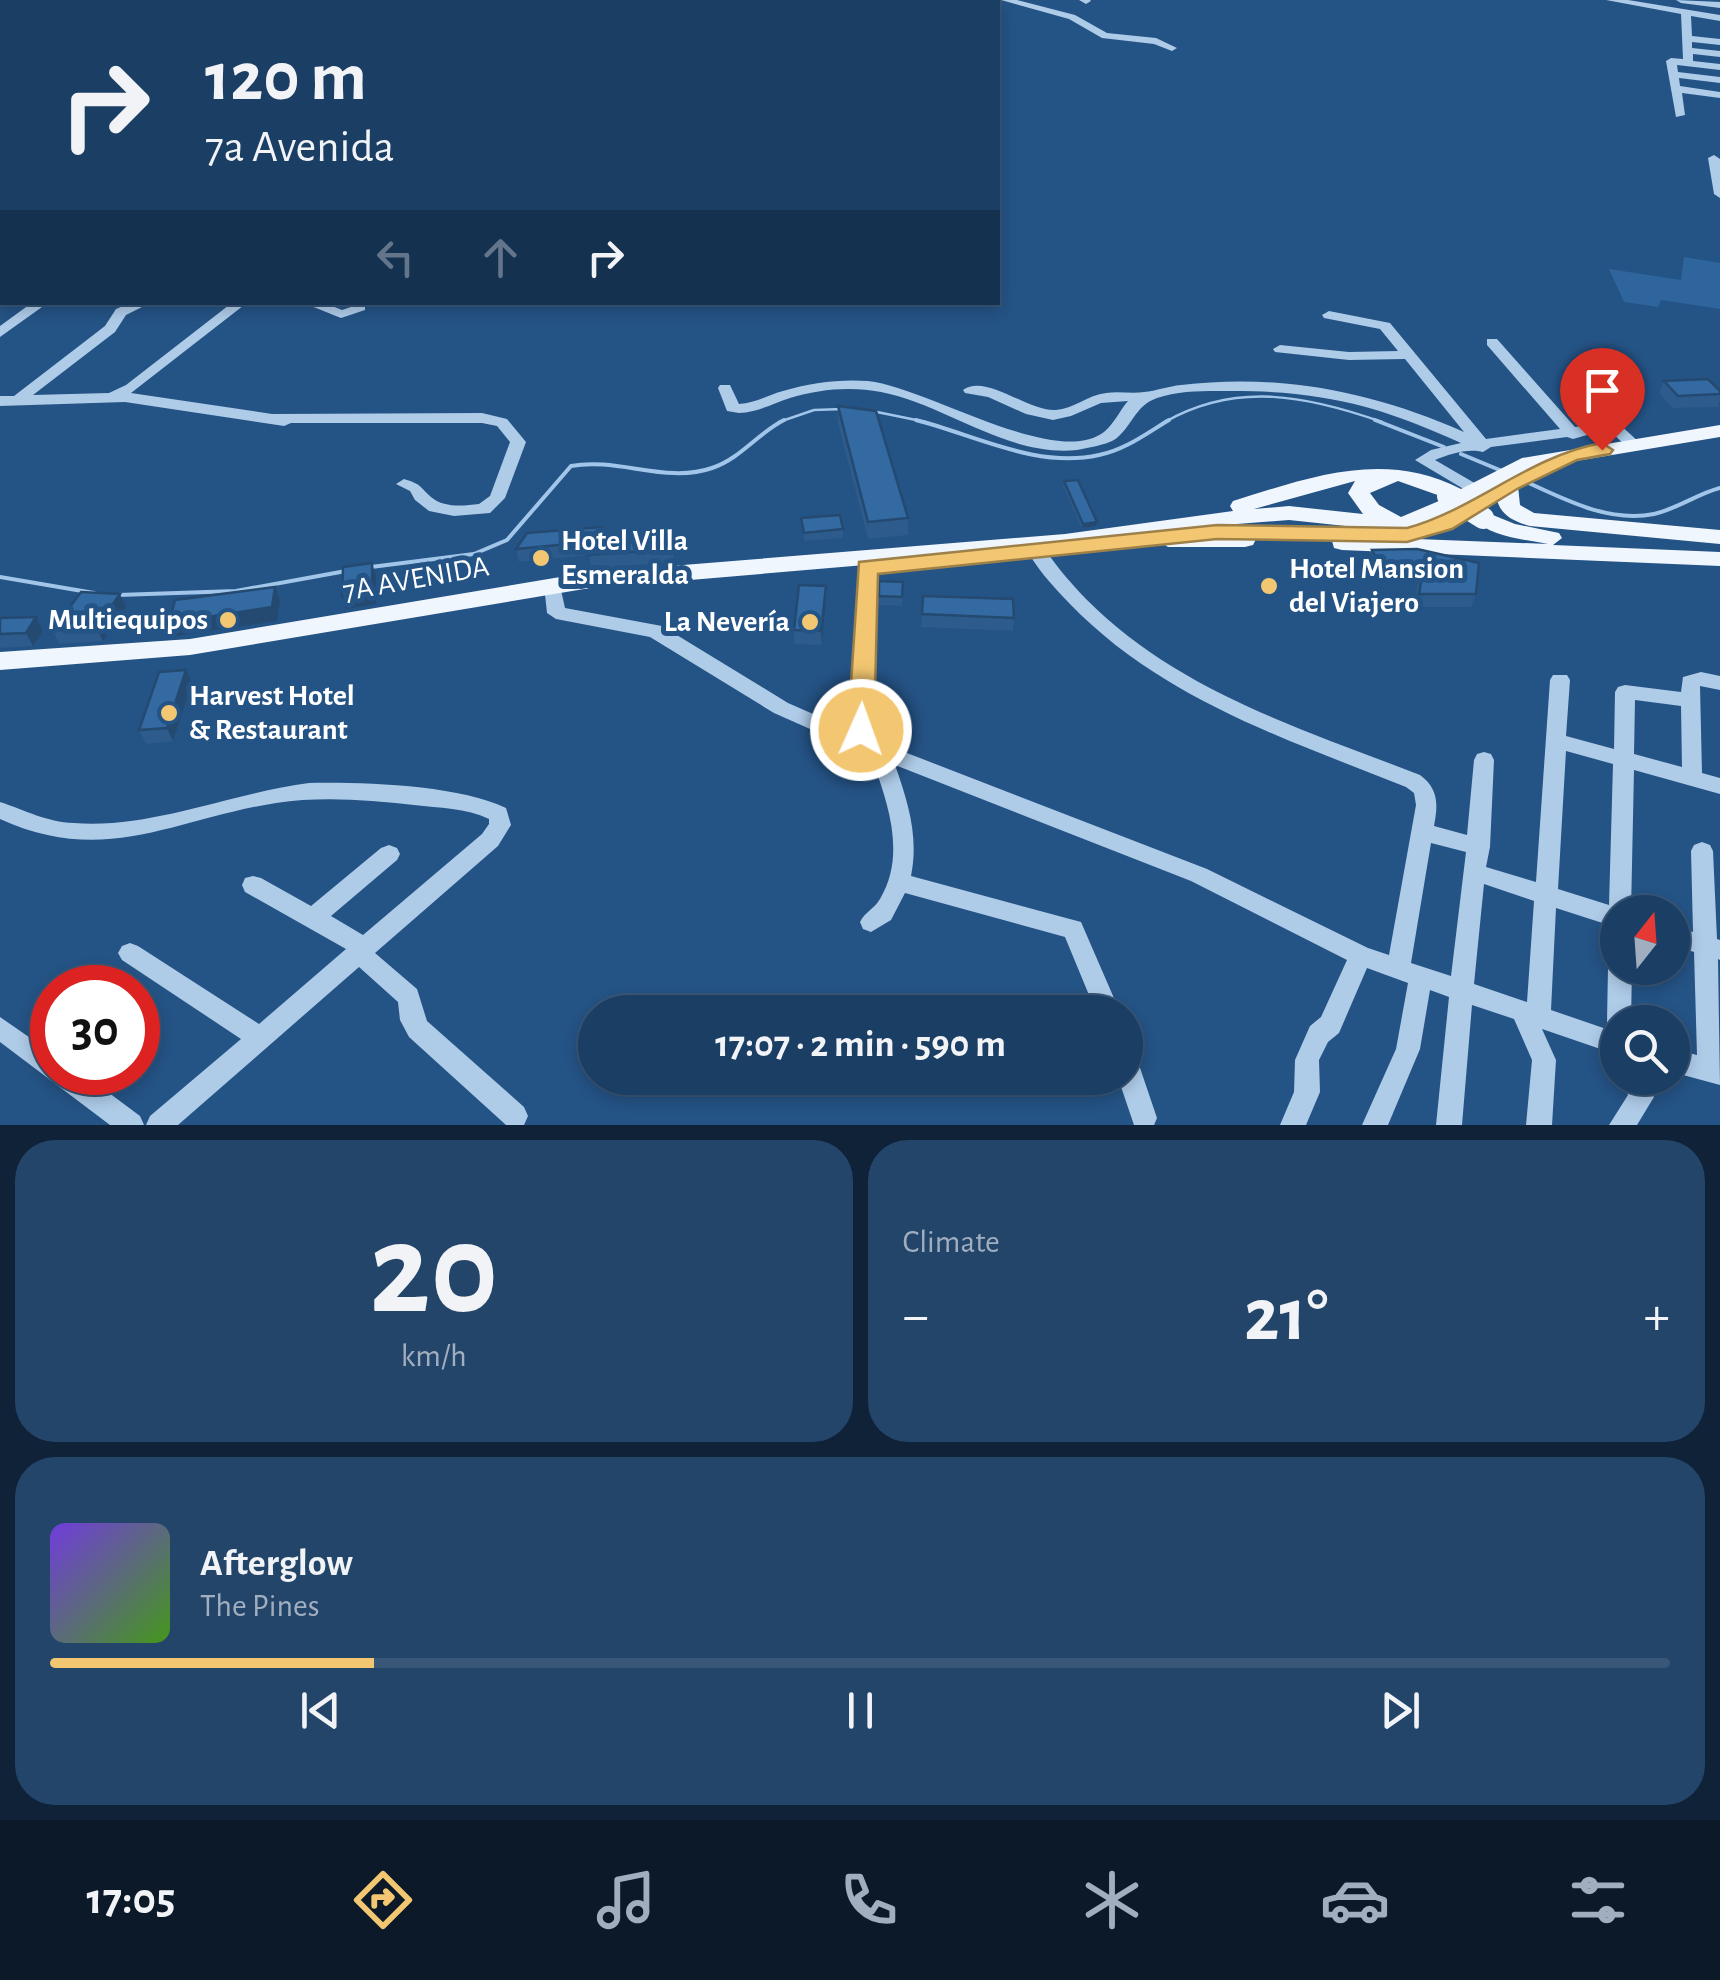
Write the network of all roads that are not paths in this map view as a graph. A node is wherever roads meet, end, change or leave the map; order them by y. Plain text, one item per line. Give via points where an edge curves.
1 (1010, 0) edge
2 (1034, 0) edge
3 (1611, 0) edge
4 (1681, 0) edge
5 (1720, 4) edge
6 (1720, 18) edge
7 (1720, 30) edge
8 (1098, 32) junction
9 (1687, 38) junction
10 (1720, 42) edge
11 (1172, 48) dead end
12 (1720, 54) edge
13 (1098, 56) dead end
14 (1720, 67) edge
15 (1673, 74) junction
16 (1720, 80) edge
17 (1677, 89) junction
18 (1720, 95) edge
19 (1680, 115) dead end
20 (1714, 158) dead end
21 (1720, 194) edge
22 (39, 305) edge
23 (138, 305) edge
24 (238, 305) edge
25 (317, 305) edge
26 (358, 305) edge
27 (1329, 315) dead end
28 (0, 332) edge
29 (1492, 342) dead end
30 (1280, 349) dead end
31 (1408, 355) junction
32 (725, 388) dead end
33 (970, 390) dead end
34 (113, 396) junction
35 (1148, 397) junction
36 (20, 398) junction
37 (0, 401) edge
38 (276, 418) junction
39 (324, 423) dead end
40 (1720, 431) edge
41 (1572, 444) junction
42 (1483, 446) junction
43 (1503, 482) junction
44 (404, 484) dead end
45 (1458, 493) junction
46 (1429, 515) junction
47 (1485, 515) junction
48 (1199, 520) junction
49 (1168, 540) junction
50 (1720, 540) edge
51 (1035, 549) junction
52 (1720, 555) edge
53 (867, 568) junction
54 (554, 591) junction
55 (0, 661) edge
56 (0, 672) edge
57 (1560, 680) dead end
58 (1720, 684) edge
59 (1691, 700) junction
60 (861, 730) dead end
61 (1556, 740) junction
62 (879, 751) junction
63 (1484, 760) dead end
64 (1624, 760) junction
65 (1692, 778) junction
66 (1720, 786) edge
67 (0, 810) edge
68 (1422, 832) junction
69 (1479, 848) junction
70 (1702, 851) dead end
71 (389, 854) dead end
72 (1474, 872) junction
73 (899, 882) junction
74 (252, 884) dead end
75 (1546, 895) junction
76 (1620, 895) edge
77 (1600, 910) edge
78 (315, 916) junction
79 (872, 922) dead end
80 (1711, 948) edge
81 (130, 953) dead end
82 (361, 954) junction
83 (1361, 956) junction
84 (1409, 973) junction
85 (1458, 990) junction
86 (1101, 995) edge
87 (1530, 1016) junction
88 (0, 1028) edge
89 (1600, 1038) edge
90 (261, 1039) junction
91 (30, 1050) edge
92 (1690, 1065) edge
93 (1715, 1072) edge
94 (90, 1095) edge
95 (1137, 1095) edge
96 (1640, 1095) edge
97 (515, 1116) dead end
98 (1144, 1118) dead end
99 (130, 1125) edge
100 (159, 1125) edge
101 (1294, 1125) edge
102 (1375, 1125) edge
103 (1449, 1125) edge
104 (1539, 1125) edge
105 (1622, 1125) edge

1 - 2 street
1 - 8 street
3 - 9 street
4 - 5 street
6 - 9 street
7 - 9 street
8 - 11 street
8 - 13 street
9 - 10 street
9 - 12 street
9 - 14 street
9 - 15 street via 1672,60
15 - 16 street
15 - 17 street
17 - 18 street
17 - 19 street
20 - 21 street
22 - 28 street
23 - 36 street via 121,312 110,329
24 - 34 street
25 - 26 street via 346,314
27 - 31 street via 1382,324
29 - 41 street
30 - 31 street
31 - 42 street
32 - 35 street via 732,408 741,410 816,390 886,389 1030,444 1106,438
33 - 35 street via 998,392 1053,415 1094,400
34 - 36 street
34 - 38 street
35 - 42 street via 1216,387 1334,393
36 - 37 street
38 - 39 street
38 - 44 street via 482,418 502,422 518,442 498,498 484,509 430,506
40 - 41 main road via 1633,444
41 - 42 street
41 - 43 main road
42 - 45 street via 1423,460
43 - 45 main road
43 - 49 main road via 1444,524 1407,535 1260,530
43 - 50 main road via 1512,511 1534,521 1660,528
45 - 46 main road
45 - 46 main road via 1392,478 1363,485 1359,493 1380,515
45 - 47 main road, bridge
45 - 48 main road via 1412,475 1374,470
46 - 48 main road via 1401,525 1289,513
47 - 50 main road via 1537,530
47 - 52 main road via 1528,536
48 - 51 main road, 7A AVENIDA
49 - 51 main road, 7A AVENIDA
49 - 52 main road
51 - 53 main road, 7A AVENIDA
51 - 54 main road, 7A AVENIDA
51 - 68 street via 1095,623 1127,649 1278,730 1419,784 1428,798
53 - 54 main road, 7A AVENIDA
53 - 60 street
54 - 55 main road, 7A AVENIDA via 190,647
54 - 56 main road, 7A AVENIDA via 193,657
54 - 62 street via 556,612 655,630 781,708
57 - 61 street
58 - 59 street via 1692,680
59 - 64 street via 1626,691
59 - 65 street
61 - 64 street
61 - 75 street
62 - 73 street via 904,831
62 - 83 street via 1167,862
63 - 69 street
64 - 65 street
64 - 76 street
65 - 66 street
67 - 82 street via 48,826 89,830 156,826 306,791 495,808 500,825 490,840
68 - 69 street
68 - 84 street
69 - 72 street
70 - 80 street
71 - 78 street
72 - 75 street
72 - 85 street
73 - 79 street
73 - 86 street via 1072,929
74 - 78 street
75 - 77 street
75 - 87 street
78 - 82 street via 353,940
80 - 93 street
81 - 90 street
82 - 90 street
82 - 97 street via 409,997 418,1028
83 - 84 street
83 - 101 street via 1307,1060 1307,1092
84 - 85 street
84 - 102 street via 1408,1048
85 - 87 street
85 - 103 street
87 - 89 street
87 - 104 street via 1544,1060
88 - 91 street
90 - 100 street
92 - 93 street
94 - 99 street
95 - 98 street
96 - 105 street

